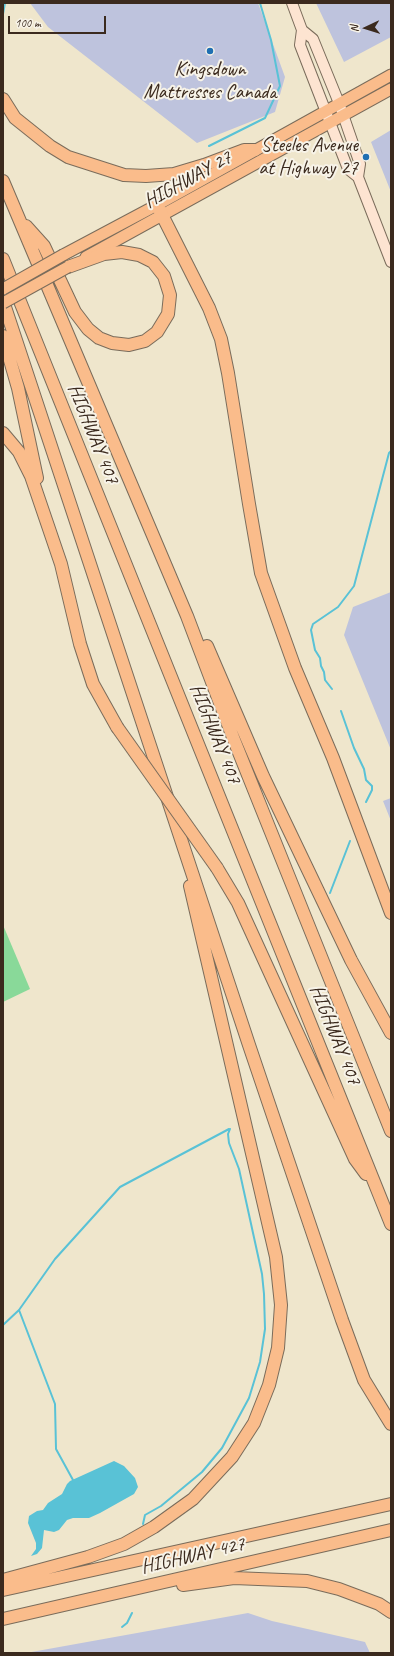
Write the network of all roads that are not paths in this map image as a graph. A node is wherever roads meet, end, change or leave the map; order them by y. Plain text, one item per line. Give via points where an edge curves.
1 (292, 3) edge
2 (302, 30) junction
3 (391, 75) edge
4 (391, 90) edge
5 (3, 99) edge
6 (339, 103) junction
7 (326, 110) junction
8 (343, 116) junction
9 (330, 123) junction
10 (255, 150) junction
11 (358, 177) junction
12 (3, 180) edge
13 (159, 210) junction
14 (18, 217) junction
15 (3, 259) edge
16 (391, 262) edge
17 (68, 267) junction
18 (3, 289) edge
19 (3, 302) edge
20 (3, 336) edge
21 (3, 433) edge
22 (44, 509) junction
23 (187, 616) junction
24 (185, 849) junction
25 (391, 913) edge
26 (391, 1033) edge
27 (391, 1131) edge
28 (375, 1186) junction
29 (391, 1224) edge
30 (391, 1424) edge
31 (391, 1504) edge
32 (391, 1530) edge
33 (3, 1580) edge
34 (3, 1590) edge
35 (114, 1593) junction
36 (391, 1612) edge
37 (3, 1619) edge

1 - 2 main road
2 - 6 main road via 313,39
2 - 7 main road via 300,45
3 - 6 main road, HIGHWAY 27
4 - 8 main road, HIGHWAY 27
5 - 10 highway via 15,118 50,146 68,157 124,175 174,174 244,150
6 - 7 main road, HIGHWAY 27
6 - 8 main road
7 - 9 main road
7 - 10 main road, HIGHWAY 27 via 316,118
8 - 9 main road, HIGHWAY 27
8 - 11 main road via 360,164
9 - 11 main road via 348,169
9 - 13 main road, HIGHWAY 27
10 - 13 main road, HIGHWAY 27
11 - 16 main road
12 - 14 highway, HIGHWAY 407
13 - 17 main road, HIGHWAY 27
13 - 18 main road, HIGHWAY 27, bridge via 63,255
13 - 25 highway via 209,308 220,339 228,373 261,573 294,668 332,758
14 - 17 highway via 44,246 75,312 99,338 129,345 145,341 157,332 168,314 170,295 164,276 153,262 139,255 122,252 104,254
14 - 23 highway, HIGHWAY 407
15 - 28 highway, HIGHWAY 407
17 - 19 main road, HIGHWAY 27, bridge
19 - 24 highway
20 - 22 highway via 18,388
21 - 22 highway via 19,452
22 - 28 highway, bridge via 93,684 117,727 217,868 238,903 355,1159
23 - 26 highway via 205,642 263,776 351,960
23 - 27 highway, HIGHWAY 407
24 - 30 highway via 342,1320 364,1380
24 - 33 highway via 190,885 276,1257 281,1305 278,1348 269,1385 254,1423 232,1458 193,1499 154,1527 124,1544 88,1557
28 - 29 highway, HIGHWAY 407
31 - 34 highway, HIGHWAY 427
32 - 35 highway, HIGHWAY 427
35 - 36 highway via 234,1578 300,1580 339,1589 379,1604
35 - 37 highway, HIGHWAY 427

